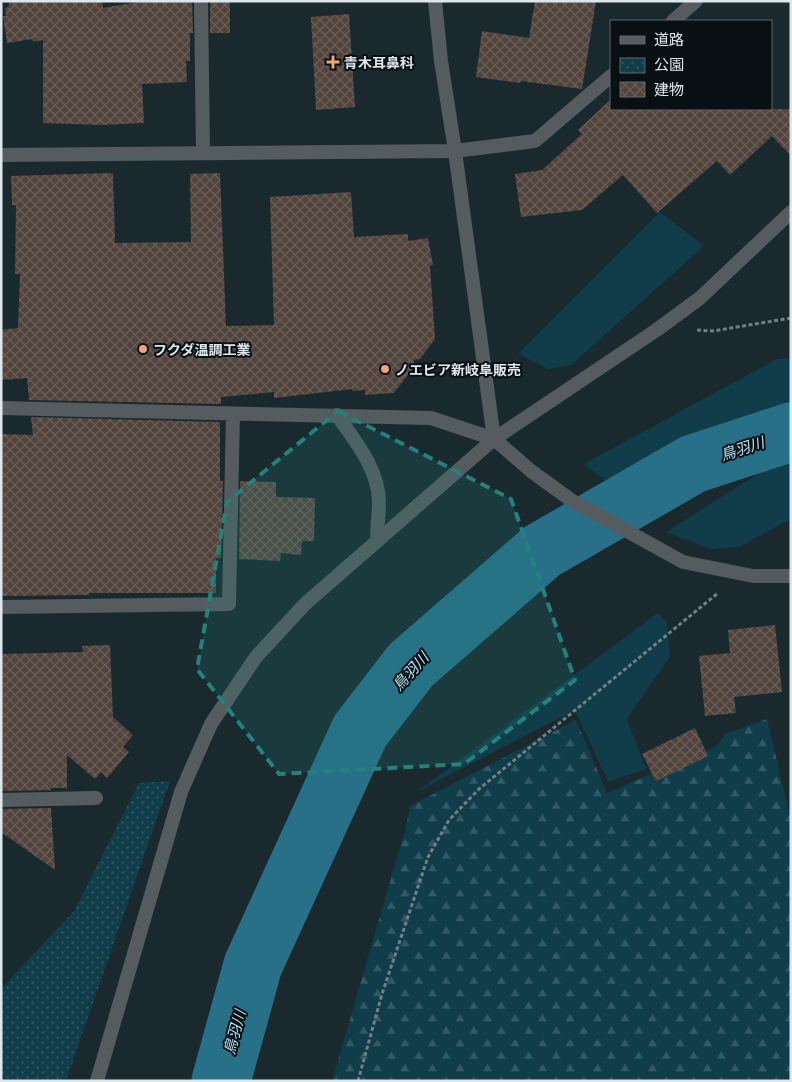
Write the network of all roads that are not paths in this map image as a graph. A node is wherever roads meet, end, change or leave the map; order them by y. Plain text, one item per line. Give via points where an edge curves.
1 (201, 1) edge
2 (435, 1) edge
3 (696, 1) edge
4 (674, 20) edge
5 (610, 77) edge
6 (455, 151) junction
7 (2, 152) edge
8 (203, 153) junction
9 (791, 212) edge
10 (1, 408) edge
11 (233, 414) junction
12 (337, 415) junction
13 (494, 439) junction
14 (376, 540) junction
15 (791, 576) edge
16 (1, 607) edge
17 (96, 798) dead end
18 (1, 800) edge
19 (97, 1081) edge

1 - 8 street
2 - 6 street via 440,61
3 - 4 street
5 - 6 street via 536,141
6 - 8 street
6 - 13 street
7 - 8 street
9 - 13 street via 700,298
10 - 11 street
11 - 12 street
11 - 16 street via 229,604
12 - 13 street via 431,418
12 - 14 street via 361,449 375,479 379,501
13 - 14 street
13 - 15 street via 571,500 682,562 753,576
14 - 19 street via 305,604 256,657 211,724 181,792
17 - 18 street

